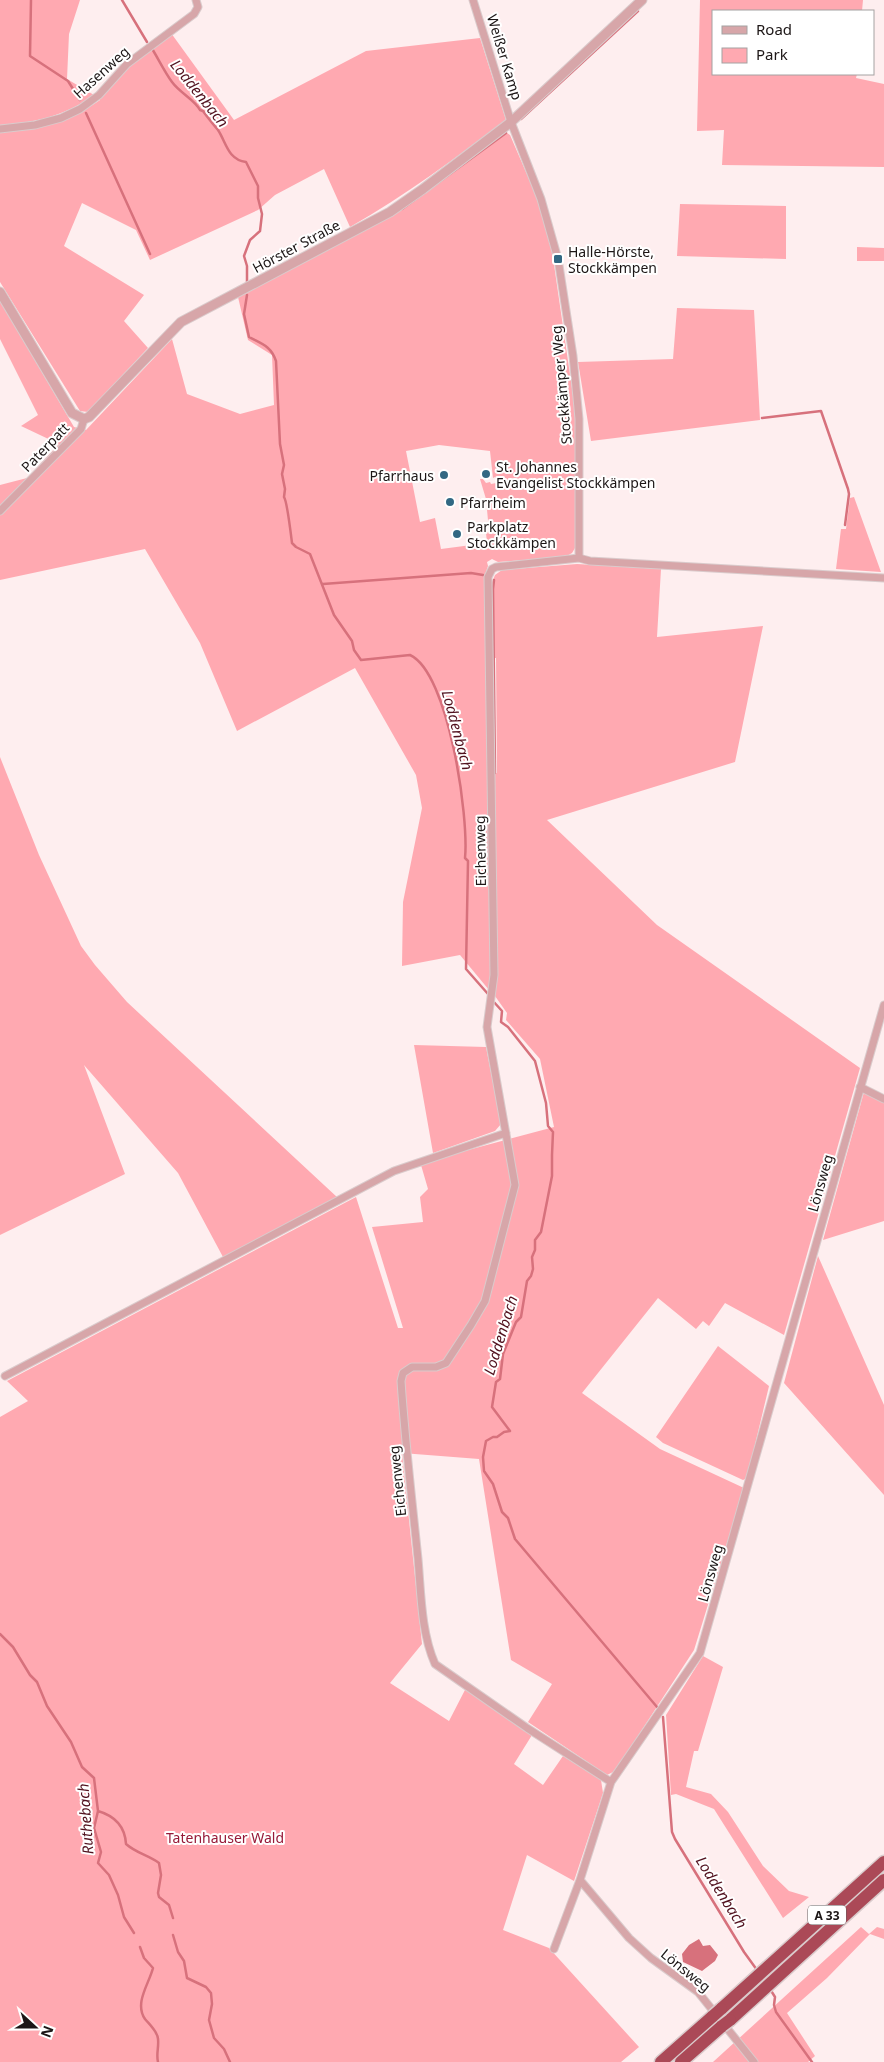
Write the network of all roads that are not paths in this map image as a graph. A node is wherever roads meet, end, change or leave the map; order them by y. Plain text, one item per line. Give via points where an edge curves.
1 (196, 0) edge
2 (473, 0) edge
3 (642, 0) edge
4 (511, 122) junction
5 (0, 129) edge
6 (0, 292) edge
7 (84, 419) junction
8 (0, 511) edge
9 (579, 558) junction
10 (884, 578) edge
11 (884, 1006) edge
12 (860, 1087) junction
13 (884, 1099) edge
14 (506, 1133) junction
15 (5, 1376) dead end
16 (611, 1782) junction
17 (884, 1862) edge
18 (580, 1880) junction
19 (884, 1880) edge
20 (554, 1949) dead end
21 (773, 1973) junction
22 (757, 1987) junction
23 (661, 2062) edge
24 (681, 2062) edge
25 (754, 2062) edge

1 - 5 street, Hasenweg via 198,7 194,14 127,64 99,95 80,109 35,125
2 - 4 street, Weißer Kamp
3 - 4 street, Hörster Straße
4 - 7 street, Hörster Straße via 390,212 181,322 94,414
4 - 9 street, Stockkämper Weg via 554,242 564,299 580,419
6 - 7 street via 72,413
7 - 8 street, Paterpatt via 81,429
9 - 10 street
9 - 14 street, Eichenweg via 492,568 488,577 494,975 487,1026
11 - 12 street, Lönsweg
12 - 13 street
12 - 16 street, Lönsweg via 700,1653
14 - 15 street via 394,1171
14 - 16 street, Eichenweg via 515,1185 485,1301 446,1363 412,1366 403,1373 401,1381 429,1651 435,1664
16 - 18 street, Lönsweg
17 - 21 highway, A 33
18 - 20 street
18 - 25 street, Lönsweg via 629,1938 698,1992
19 - 21 highway, A 33
21 - 22 highway, A 33
22 - 23 highway, A 33 via 717,2013
22 - 24 highway, A 33 via 726,2023

